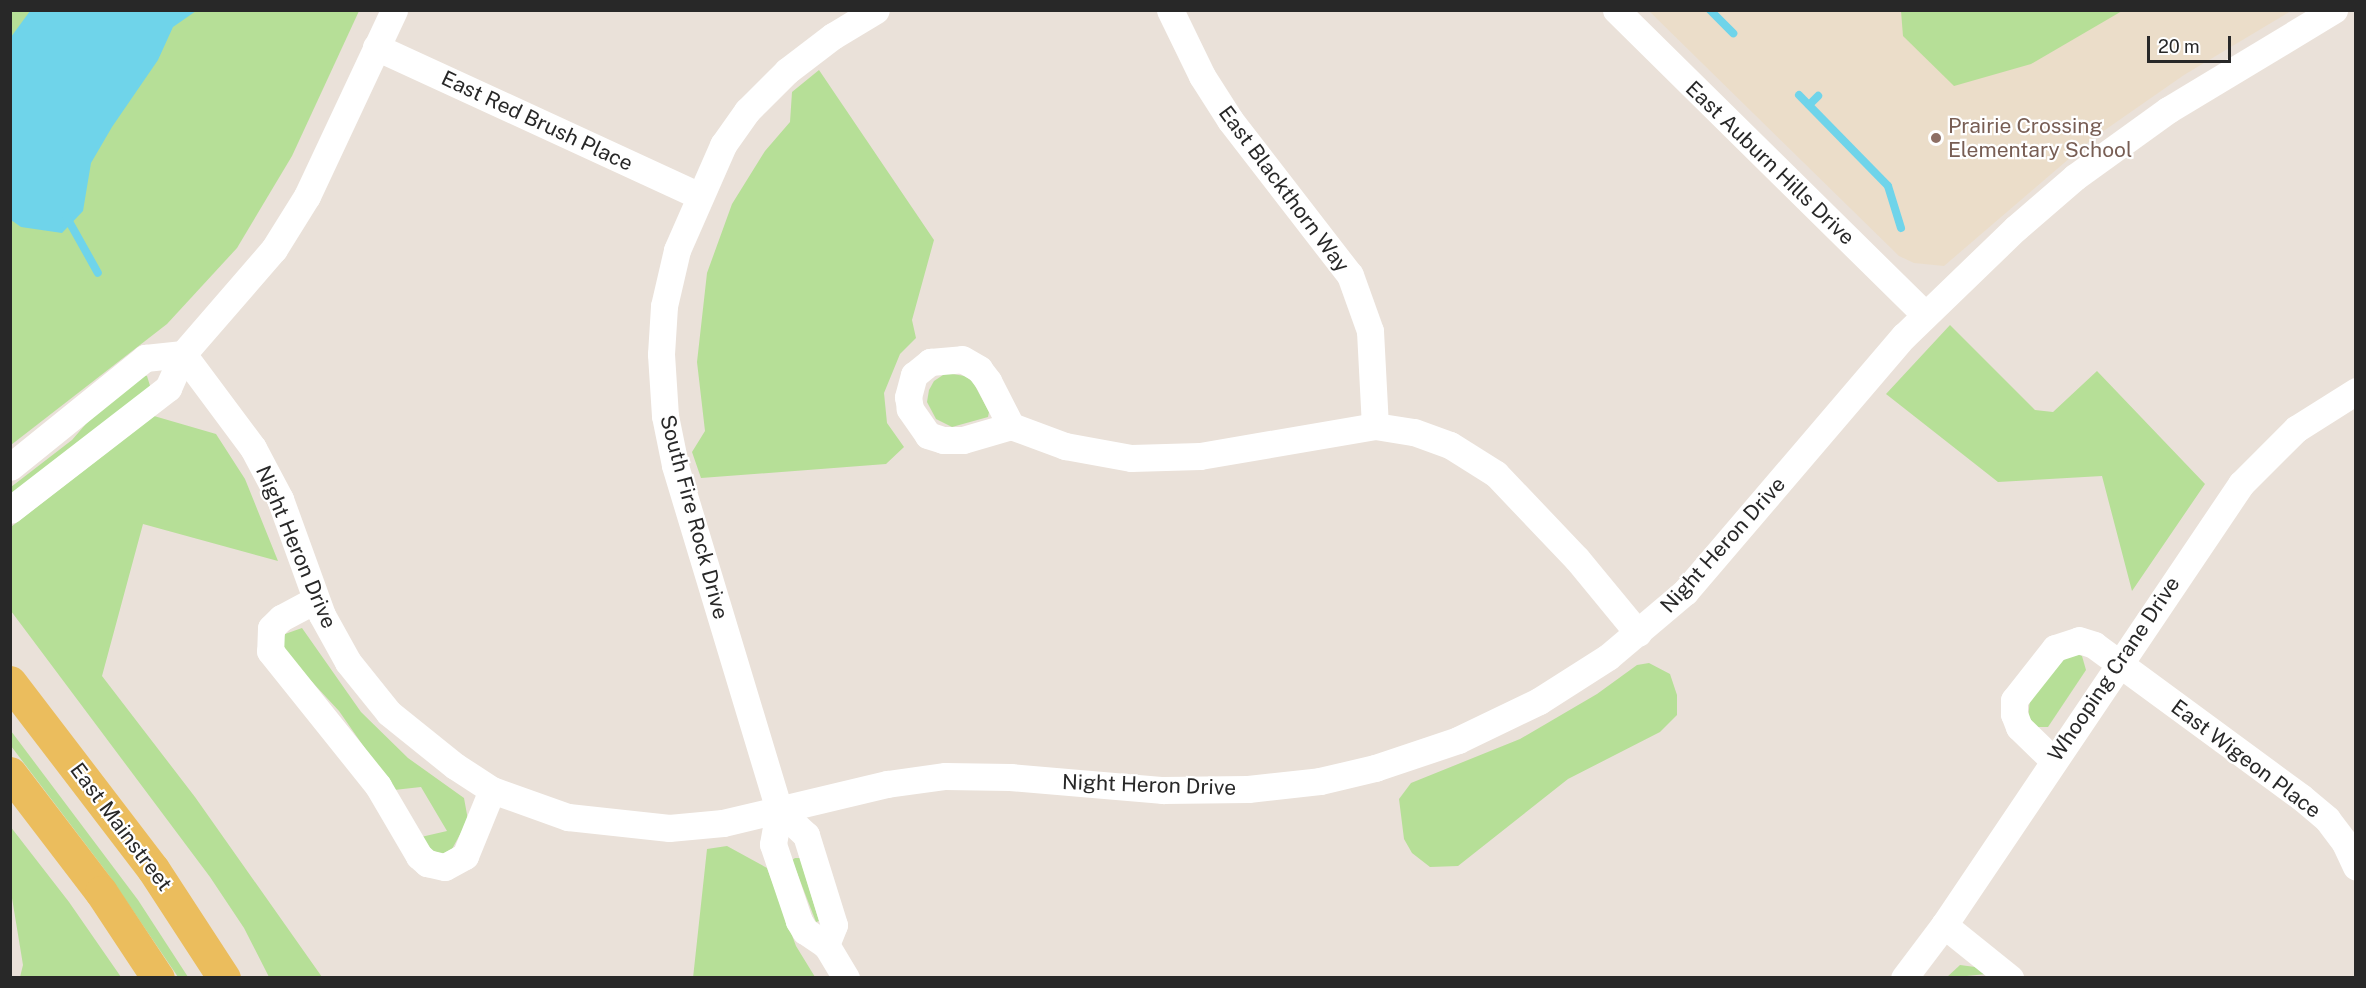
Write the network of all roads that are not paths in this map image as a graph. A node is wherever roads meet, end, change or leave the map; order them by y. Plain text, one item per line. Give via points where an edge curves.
1 (394, 10) edge
2 (876, 10) edge
3 (1170, 10) edge
4 (1616, 10) edge
5 (2334, 10) edge
6 (376, 46) junction
7 (698, 195) junction
8 (1925, 315) junction
9 (183, 354) junction
10 (2355, 391) edge
11 (1011, 426) dead end
12 (1374, 426) junction
13 (10, 466) edge
14 (10, 510) edge
15 (315, 600) junction
16 (1638, 633) junction
17 (2119, 666) junction
18 (10, 682) edge
19 (2053, 760) junction
20 (10, 773) edge
21 (492, 790) junction
22 (779, 810) junction
23 (2355, 867) edge
24 (1944, 925) junction
25 (158, 978) edge
26 (224, 978) edge
27 (846, 978) edge
28 (1904, 978) edge
29 (2010, 978) edge

1 - 6 street
2 - 7 street, South Fire Rock Drive via 816,48 761,97 723,145
3 - 12 street, East Blackthorn Way via 1202,76 1230,120 1350,274 1370,331
4 - 8 street, East Auburn Hills Drive
5 - 8 street, Night Heron Drive via 2224,74 2105,154 2016,228
6 - 7 street, East Red Brush Place
6 - 9 street via 292,222 258,271
7 - 22 street, South Fire Rock Drive via 677,250 664,306 661,354 665,416 675,465
8 - 16 street, Night Heron Drive via 1704,572
9 - 13 street via 145,358
9 - 14 street via 168,388
9 - 15 street, Night Heron Drive via 253,448 280,499
10 - 17 street, Whooping Crane Drive via 2296,429 2241,484
11 - 12 street via 1088,451 1154,459 1200,456
12 - 16 street via 1414,432 1450,445 1496,474 1577,559
15 - 21 street, Night Heron Drive via 348,662 389,713
15 - 21 street via 281,618 271,628 270,651 378,786 419,856 427,863 445,867 465,856
16 - 22 street, Night Heron Drive via 1570,682 1488,726 1400,761 1320,781 1248,789 1173,790 945,776 888,784
17 - 19 street, Whooping Crane Drive
17 - 19 street, East Wigeon Place via 2094,645 2068,641 2055,648 2022,687 2014,700 2019,727
17 - 23 street, East Wigeon Place via 2327,819 2345,843
18 - 26 main road, East Mainstreet via 160,879
19 - 24 street, Whooping Crane Drive
20 - 25 main road via 101,892
21 - 22 street, Night Heron Drive via 568,817 646,828 705,826
22 - 27 street via 806,836 834,925 826,945
24 - 28 street, Whooping Crane Drive
24 - 29 street

